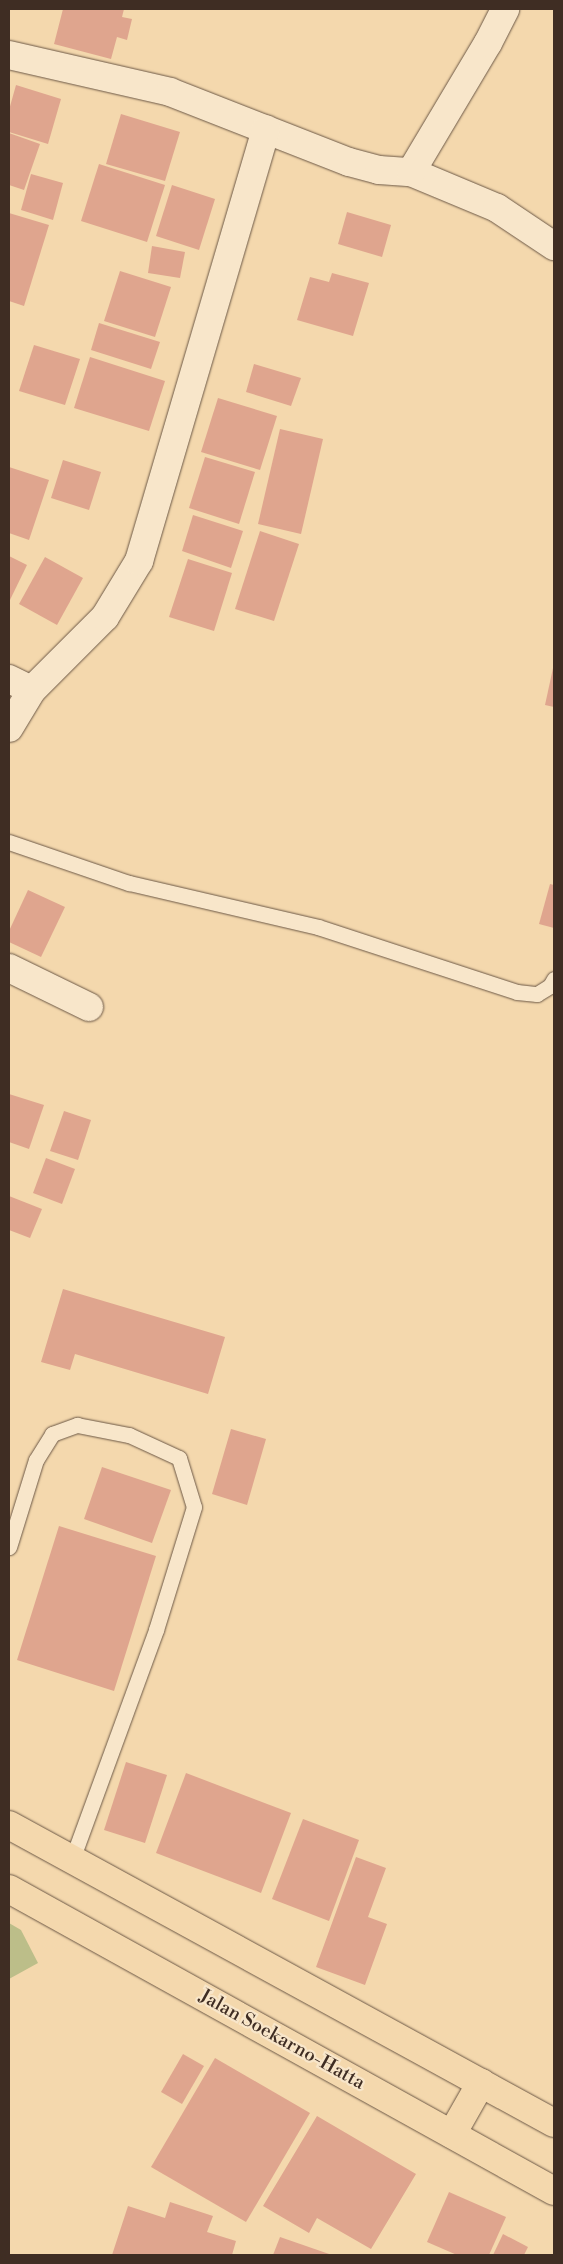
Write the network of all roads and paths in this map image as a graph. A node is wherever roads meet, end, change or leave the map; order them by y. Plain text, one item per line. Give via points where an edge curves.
1 (505, 9) edge
2 (9, 55) edge
3 (266, 129) junction
4 (411, 172) junction
5 (554, 246) edge
6 (21, 685) edge
7 (9, 728) edge
8 (9, 842) edge
9 (9, 968) edge
10 (554, 980) edge
11 (89, 1007) dead end
12 (9, 1547) edge
13 (9, 1825) edge
14 (72, 1860) junction
15 (9, 1889) edge
16 (481, 2083) junction
17 (554, 2123) edge
18 (452, 2134) junction
19 (554, 2191) edge

1 - 4 street
2 - 3 street via 170,92
3 - 4 street via 349,162 379,170
3 - 6 street via 140,561 105,617
4 - 5 street via 498,208
6 - 7 street
8 - 10 lane via 128,883 318,927 517,992 537,994
9 - 11 street
12 - 14 lane via 36,1460 52,1434 77,1425 120,1433 179,1458 194,1507 156,1630
13 - 14 highway
14 - 16 highway
15 - 18 highway, Jalan Soekarno-Hatta
16 - 17 highway
16 - 18 highway
18 - 19 highway, Jalan Soekarno-Hatta

